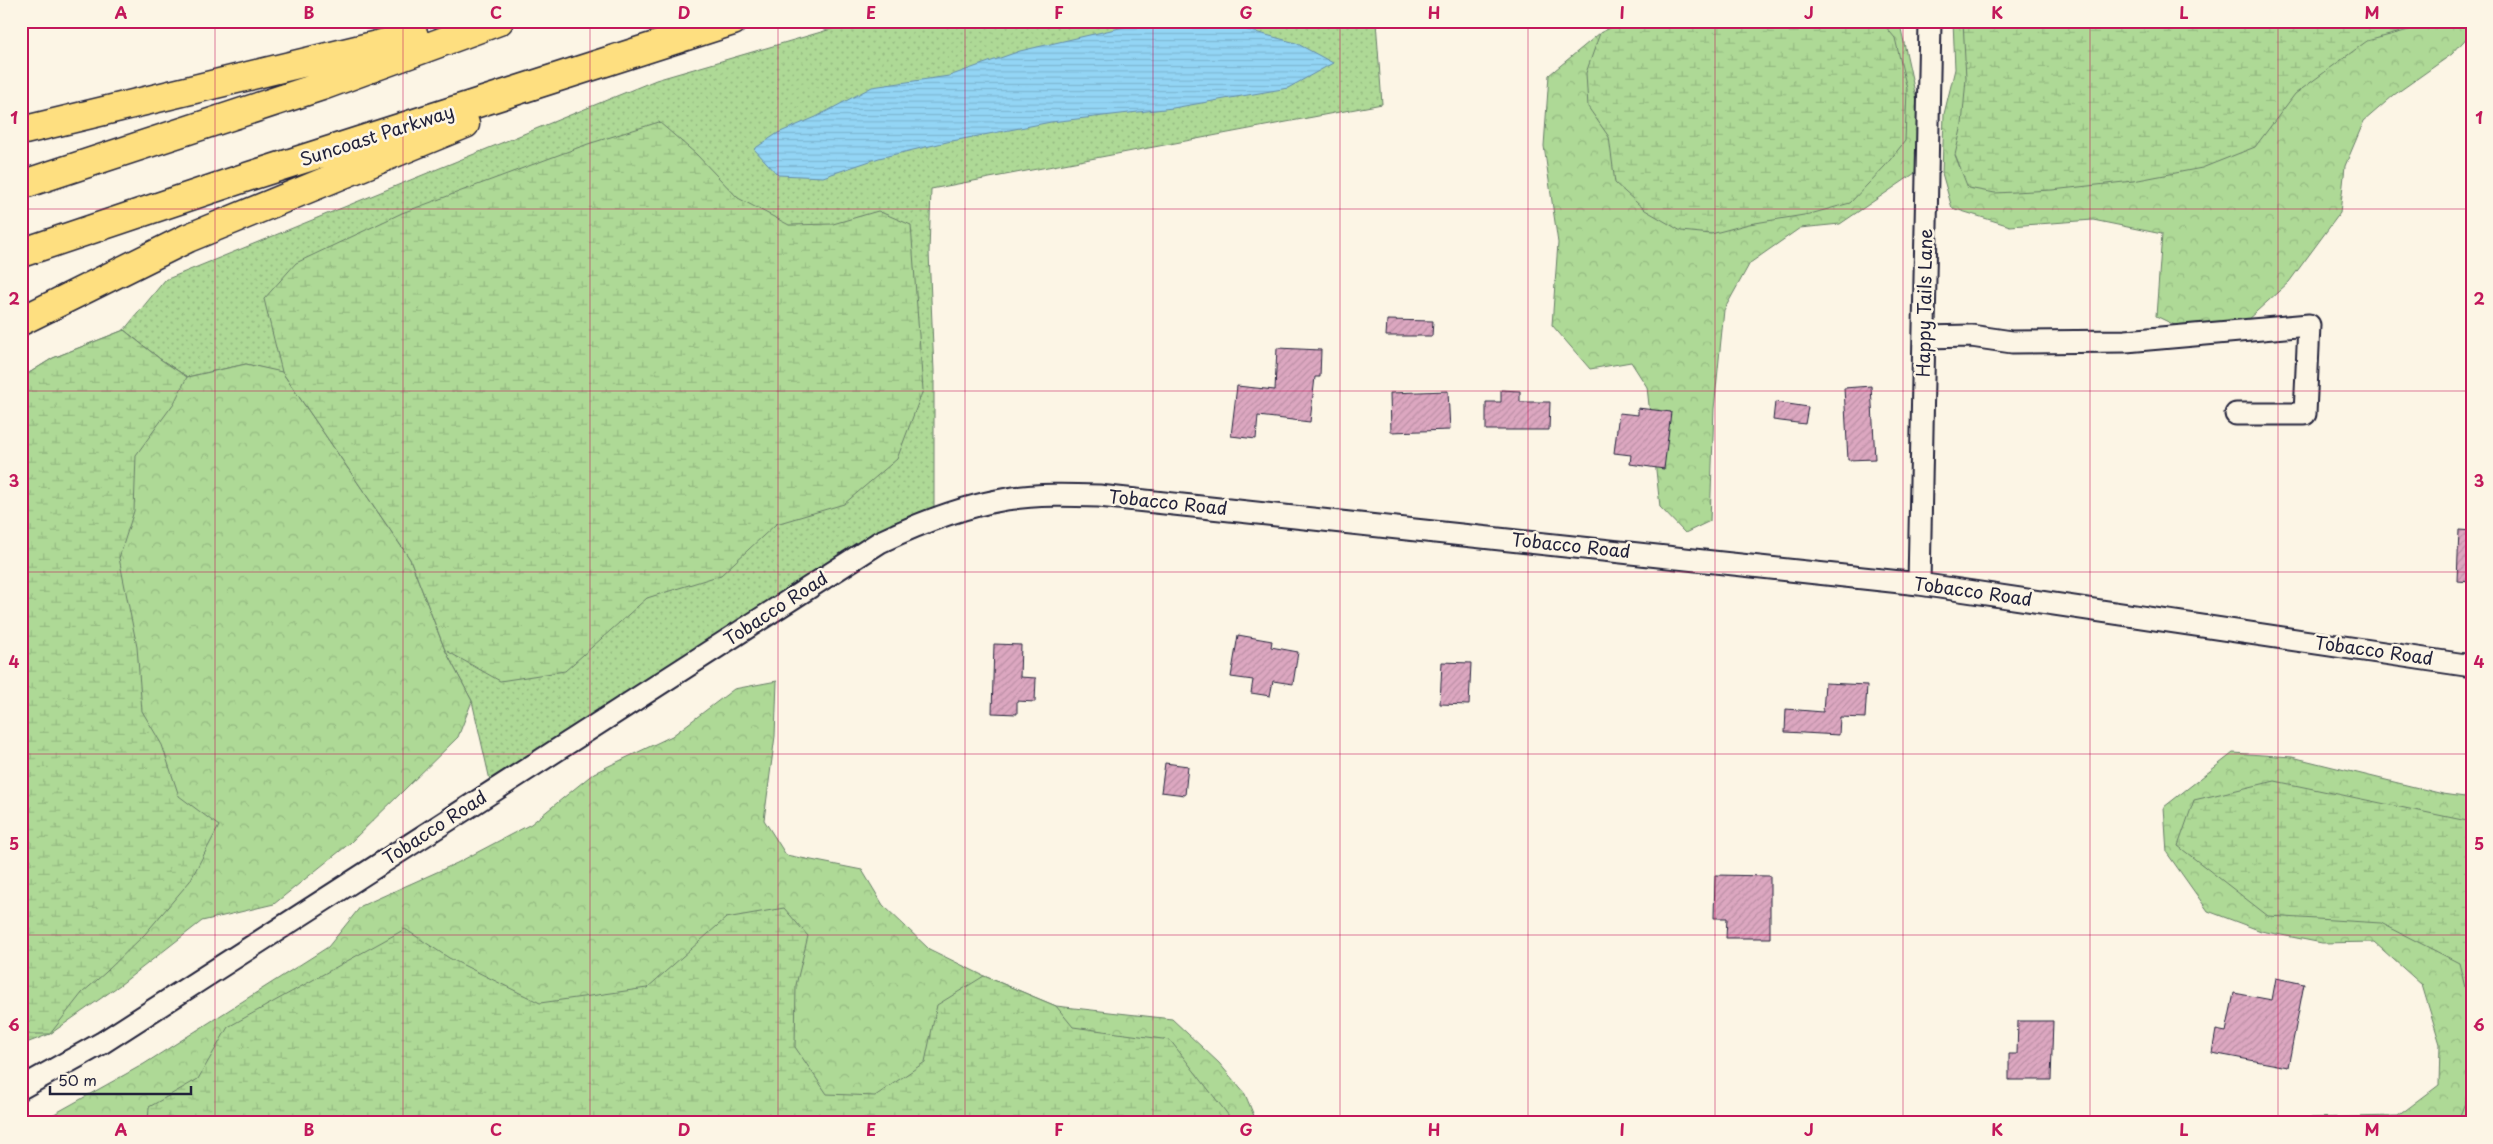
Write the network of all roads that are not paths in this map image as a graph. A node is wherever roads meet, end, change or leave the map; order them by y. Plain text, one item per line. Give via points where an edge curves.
1 (474, 21) edge
2 (499, 21) edge
3 (733, 21) edge
4 (1930, 22) edge
5 (618, 58) junction
6 (21, 131) edge
7 (21, 185) edge
8 (21, 252) edge
9 (21, 321) edge
10 (1924, 336) junction
11 (2236, 414) dead end
12 (1919, 584) junction
13 (2472, 666) edge
14 (21, 1088) edge

1 - 6 highway
2 - 7 highway via 322,86
3 - 5 highway, Suncoast Parkway
4 - 10 street, Happy Tails Lane
5 - 8 highway, Suncoast Parkway
5 - 9 highway via 188,238
10 - 11 street via 1972,336 2012,342 2126,341 2309,325 2305,414
10 - 12 street, Happy Tails Lane
12 - 13 street, Tobacco Road
12 - 14 street, Tobacco Road via 1099,496 1051,495 1006,499 969,508 880,542 102,1043

